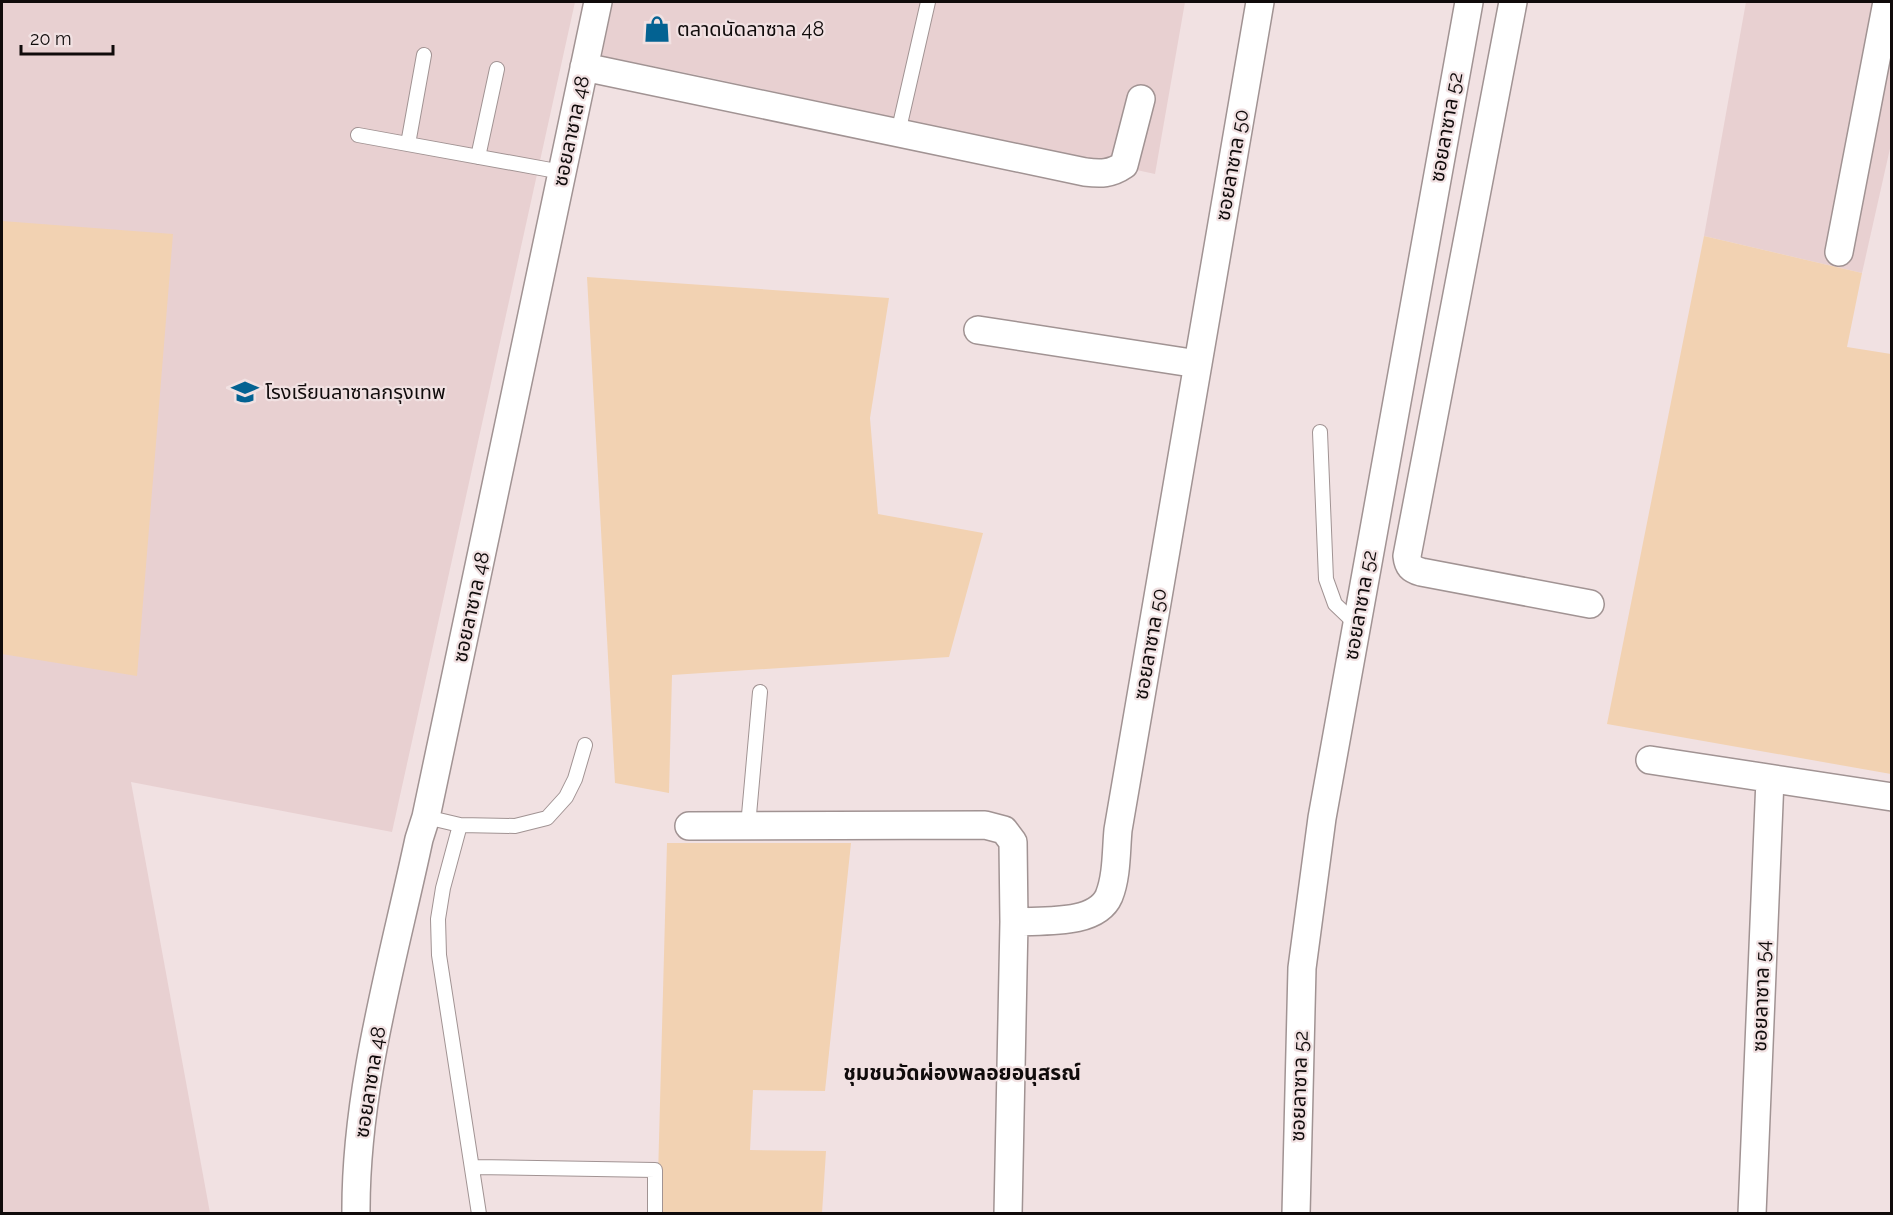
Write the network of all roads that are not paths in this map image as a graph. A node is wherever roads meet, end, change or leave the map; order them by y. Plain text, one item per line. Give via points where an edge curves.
1 (598, 2) edge
2 (928, 2) edge
3 (1260, 2) edge
4 (1469, 2) edge
5 (1513, 2) edge
6 (1887, 2) edge
7 (424, 55) dead end
8 (584, 67) junction
9 (497, 69) dead end
10 (1141, 99) dead end
11 (898, 133) junction
12 (358, 135) dead end
13 (408, 144) junction
14 (478, 157) junction
15 (562, 172) junction
16 (1839, 252) dead end
17 (978, 330) dead end
18 (1198, 364) junction
19 (1320, 432) dead end
20 (1590, 604) dead end
21 (1357, 625) junction
22 (760, 692) dead end
23 (585, 746) dead end
24 (1650, 760) dead end
25 (1770, 780) junction
26 (1892, 797) edge
27 (426, 817) junction
28 (460, 825) junction
29 (689, 826) dead end
30 (748, 826) junction
31 (1014, 922) junction
32 (472, 1167) junction
33 (356, 1214) edge
34 (479, 1214) edge
35 (655, 1214) edge
36 (1008, 1214) edge
37 (1296, 1214) edge
38 (1752, 1214) edge

1 - 8 street, ซอยลาซาล 48
2 - 11 lane
3 - 18 street, ซอยลาซาล 50
4 - 21 street, ซอยลาซาล 52
5 - 20 street via 1407,562 1421,572
6 - 16 street
7 - 13 lane
8 - 11 street
8 - 15 street, ซอยลาซาล 48
9 - 14 lane
10 - 11 street via 1124,165 1113,172 1085,172
12 - 13 lane
13 - 14 lane
14 - 15 lane
15 - 27 street, ซอยลาซาล 48
17 - 18 street
18 - 31 street, ซอยลาซาล 50 via 1109,897 1088,916
19 - 21 lane via 1326,579 1335,604
21 - 37 street, ซอยลาซาล 52 via 1322,818 1302,968
22 - 30 lane
23 - 28 lane via 566,797 546,818 515,826
24 - 25 street
25 - 26 street
25 - 38 street, ซอยลาซาล 54
27 - 28 lane
27 - 33 street, ซอยลาซาล 48 via 367,1078
28 - 32 lane via 443,888 438,919 439,955
29 - 30 street
30 - 31 street via 985,825 1004,830 1013,842
31 - 36 street
32 - 34 lane
32 - 35 lane via 655,1170

